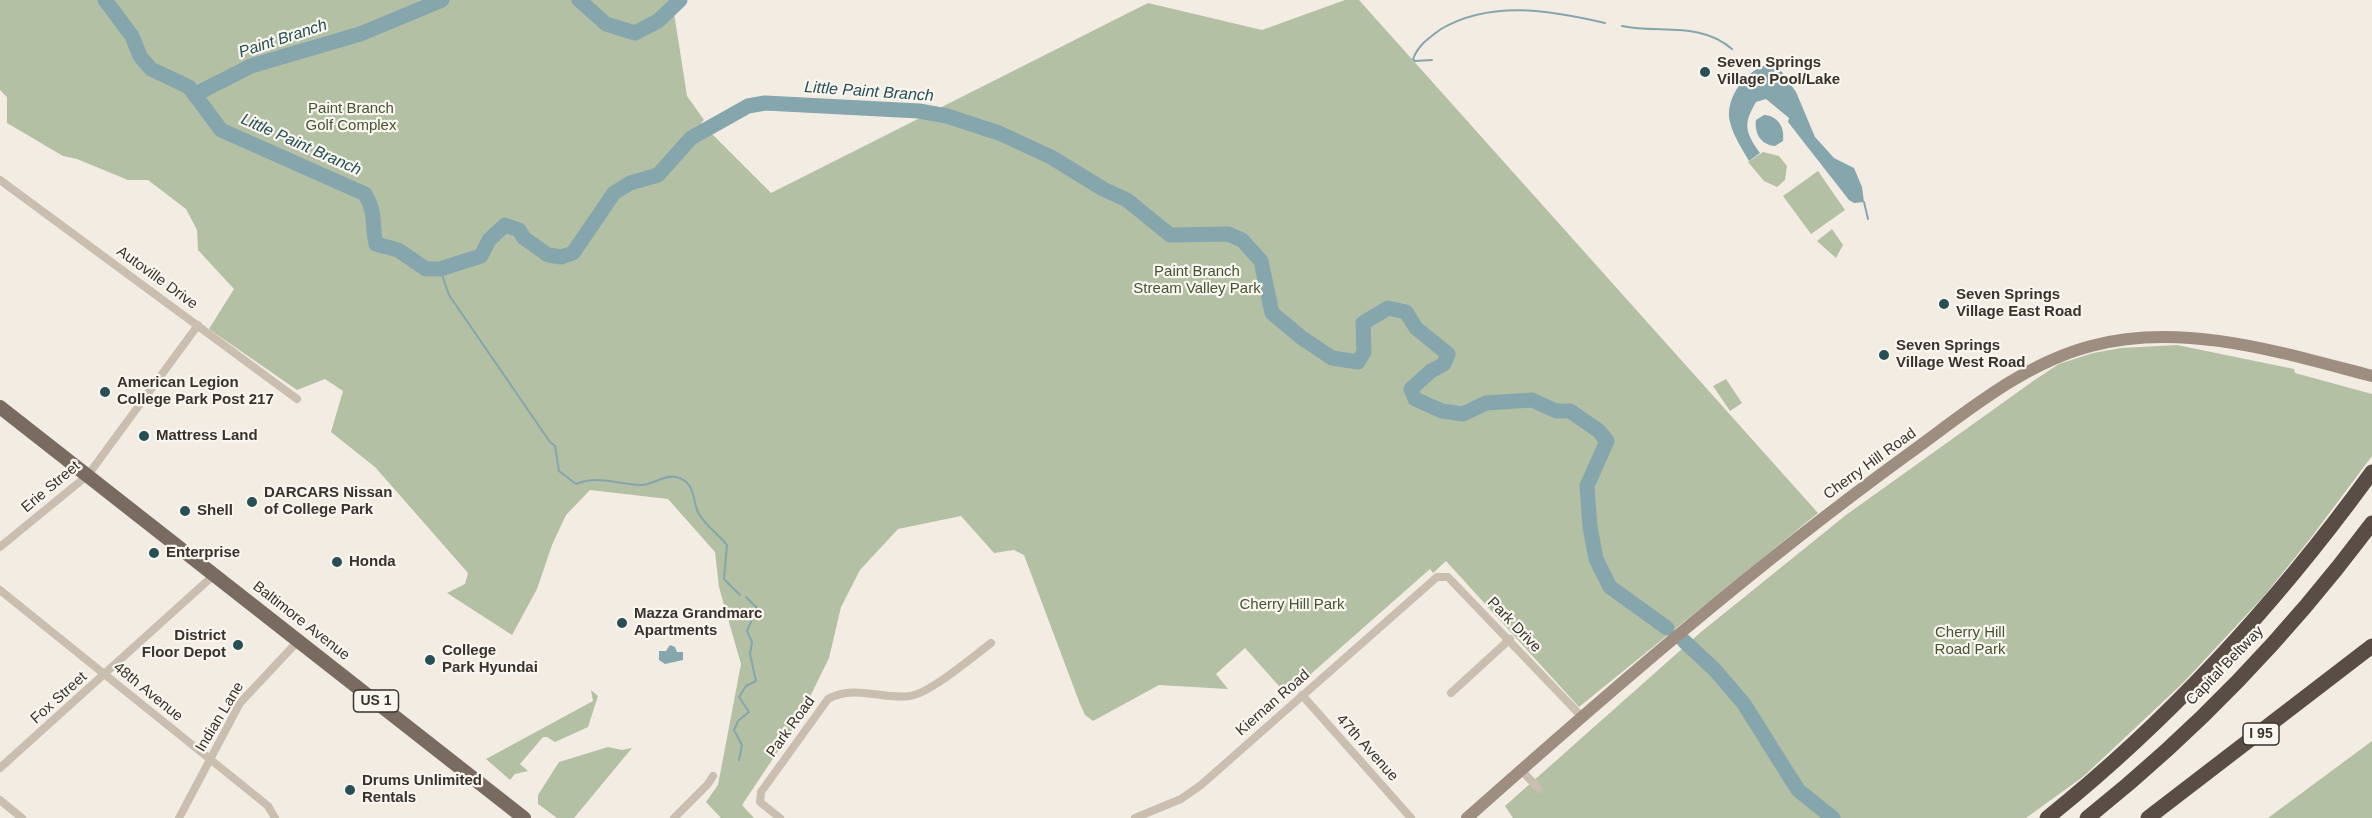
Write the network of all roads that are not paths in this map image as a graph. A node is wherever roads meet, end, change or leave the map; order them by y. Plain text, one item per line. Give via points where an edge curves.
1 (0, 180) edge
2 (198, 325) junction
3 (2372, 376) edge
4 (297, 399) dead end
5 (0, 407) edge
6 (2372, 472) edge
7 (88, 475) junction
8 (2372, 523) edge
9 (0, 547) edge
10 (214, 574) junction
11 (0, 591) edge
12 (1419, 591) joint
13 (1509, 639) junction
14 (299, 640) junction
15 (991, 643) dead end
16 (2372, 646) edge
17 (106, 674) junction
18 (1450, 693) dead end
19 (1302, 695) junction
20 (1584, 718) junction
21 (210, 760) junction
22 (0, 768) edge
23 (1521, 770) junction
24 (713, 776) dead end
25 (1539, 789) dead end
26 (0, 800) edge
27 (22, 818) edge
28 (179, 818) edge
29 (275, 818) edge
30 (524, 818) edge
31 (674, 818) edge
32 (780, 818) edge
33 (1135, 818) edge
34 (1411, 818) edge
35 (1467, 818) edge
36 (2047, 818) edge
37 (2087, 818) edge
38 (2148, 818) edge

1 - 2 street, Autoville Drive
2 - 4 street, Autoville Drive
2 - 7 street, Erie Street
3 - 20 main road, Cherry Hill Road via 2249,347 2170,336 2091,345 2053,360 2000,389 1764,562
5 - 7 main road, Baltimore Avenue / US 1
6 - 36 highway via 2301,565 2193,685 2135,742
7 - 9 street, Erie Street
7 - 10 main road, Baltimore Avenue / US 1
8 - 37 highway, Capital Beltway via 2275,642 2158,758
10 - 14 main road, Baltimore Avenue / US 1
10 - 17 street, Fox Street
11 - 17 street, 48th Avenue
12 - 13 street, Park Drive via 1437,577 1448,577
12 - 19 street, Kiernan Road
13 - 18 street
13 - 20 street, Park Drive
14 - 21 street, Indian Lane via 248,692
14 - 30 main road, Baltimore Avenue / US 1
15 - 32 street, Park Road via 913,696 862,692 839,693 828,699 761,792 760,802
16 - 38 highway, I 95
17 - 21 street, 48th Avenue
17 - 22 street, Fox Street
19 - 33 street, Kiernan Road via 1201,785 1181,799
19 - 34 street, 47th Avenue
20 - 23 main road, Cherry Hill Road
21 - 28 street, Indian Lane
21 - 29 street, 48th Avenue via 267,806
23 - 25 street
23 - 35 main road, Cherry Hill Road
24 - 31 street
26 - 27 street

